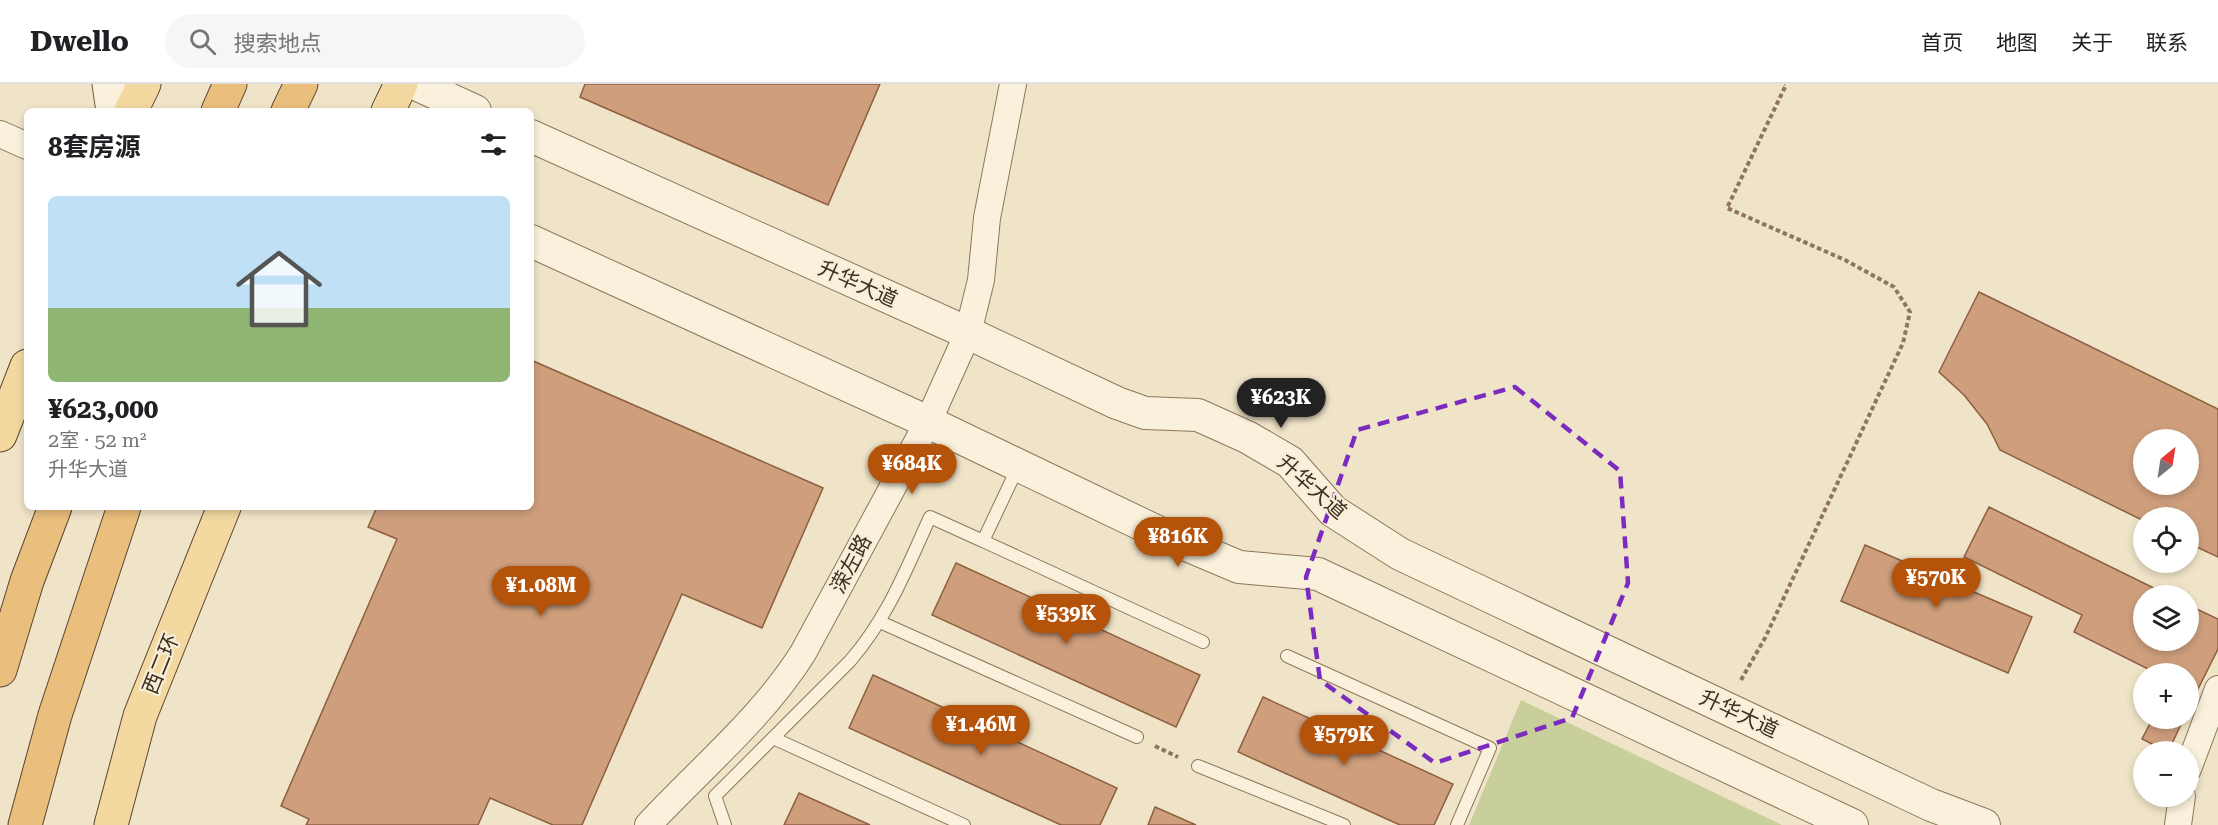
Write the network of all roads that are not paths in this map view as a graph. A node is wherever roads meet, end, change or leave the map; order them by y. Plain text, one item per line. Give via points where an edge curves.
1 (109, 84) edge
2 (144, 84) edge
3 (231, 84) edge
4 (301, 84) edge
5 (401, 84) edge
6 (416, 84) edge
7 (1013, 84) edge
8 (113, 108) edge
9 (132, 108) edge
10 (219, 108) edge
11 (289, 108) edge
12 (389, 108) edge
13 (469, 108) edge
14 (0, 134) edge
15 (534, 137) edge
16 (24, 145) edge
17 (534, 242) edge
18 (968, 333) junction
19 (24, 374) edge
20 (928, 422) junction
21 (0, 435) edge
22 (1019, 465) junction
23 (54, 510) edge
24 (123, 510) edge
25 (223, 510) edge
26 (983, 542) junction
27 (880, 622) junction
28 (1203, 642) dead end
29 (1287, 656) dead end
30 (0, 670) edge
31 (2218, 688) edge
32 (1137, 737) road end
33 (772, 738) junction
34 (2198, 741) edge
35 (1198, 766) road end
36 (2180, 807) edge
37 (25, 825) edge
38 (111, 825) edge
39 (648, 825) edge
40 (725, 825) edge
41 (964, 825) edge
42 (1344, 825) edge
43 (1457, 825) edge
44 (1852, 825) edge
45 (1984, 825) edge
46 (2178, 825) edge

1 - 8 main road
2 - 9 main road
3 - 10 highway
4 - 11 highway
5 - 12 main road
6 - 13 street
7 - 18 street, 溁左路 via 987,218 981,280
14 - 16 street
15 - 18 street, 升华大道
17 - 20 street
18 - 20 street, 溁左路
18 - 45 street, 升华大道 via 1117,403 1145,413 1198,415 1247,437 1290,462 1333,511 1400,554 1931,805
19 - 21 main road
20 - 22 street
20 - 39 street, 溁左路 via 785,681
22 - 26 lane
22 - 44 street via 1239,567 1318,574
23 - 30 highway
24 - 37 highway via 55,716
25 - 38 main road, 西二环 via 140,716
26 - 27 lane via 930,517
26 - 28 lane
27 - 32 lane
27 - 33 lane via 850,661
29 - 43 lane via 1490,748
31 - 34 street
33 - 40 lane via 715,796
33 - 41 lane
35 - 42 lane
36 - 46 street

